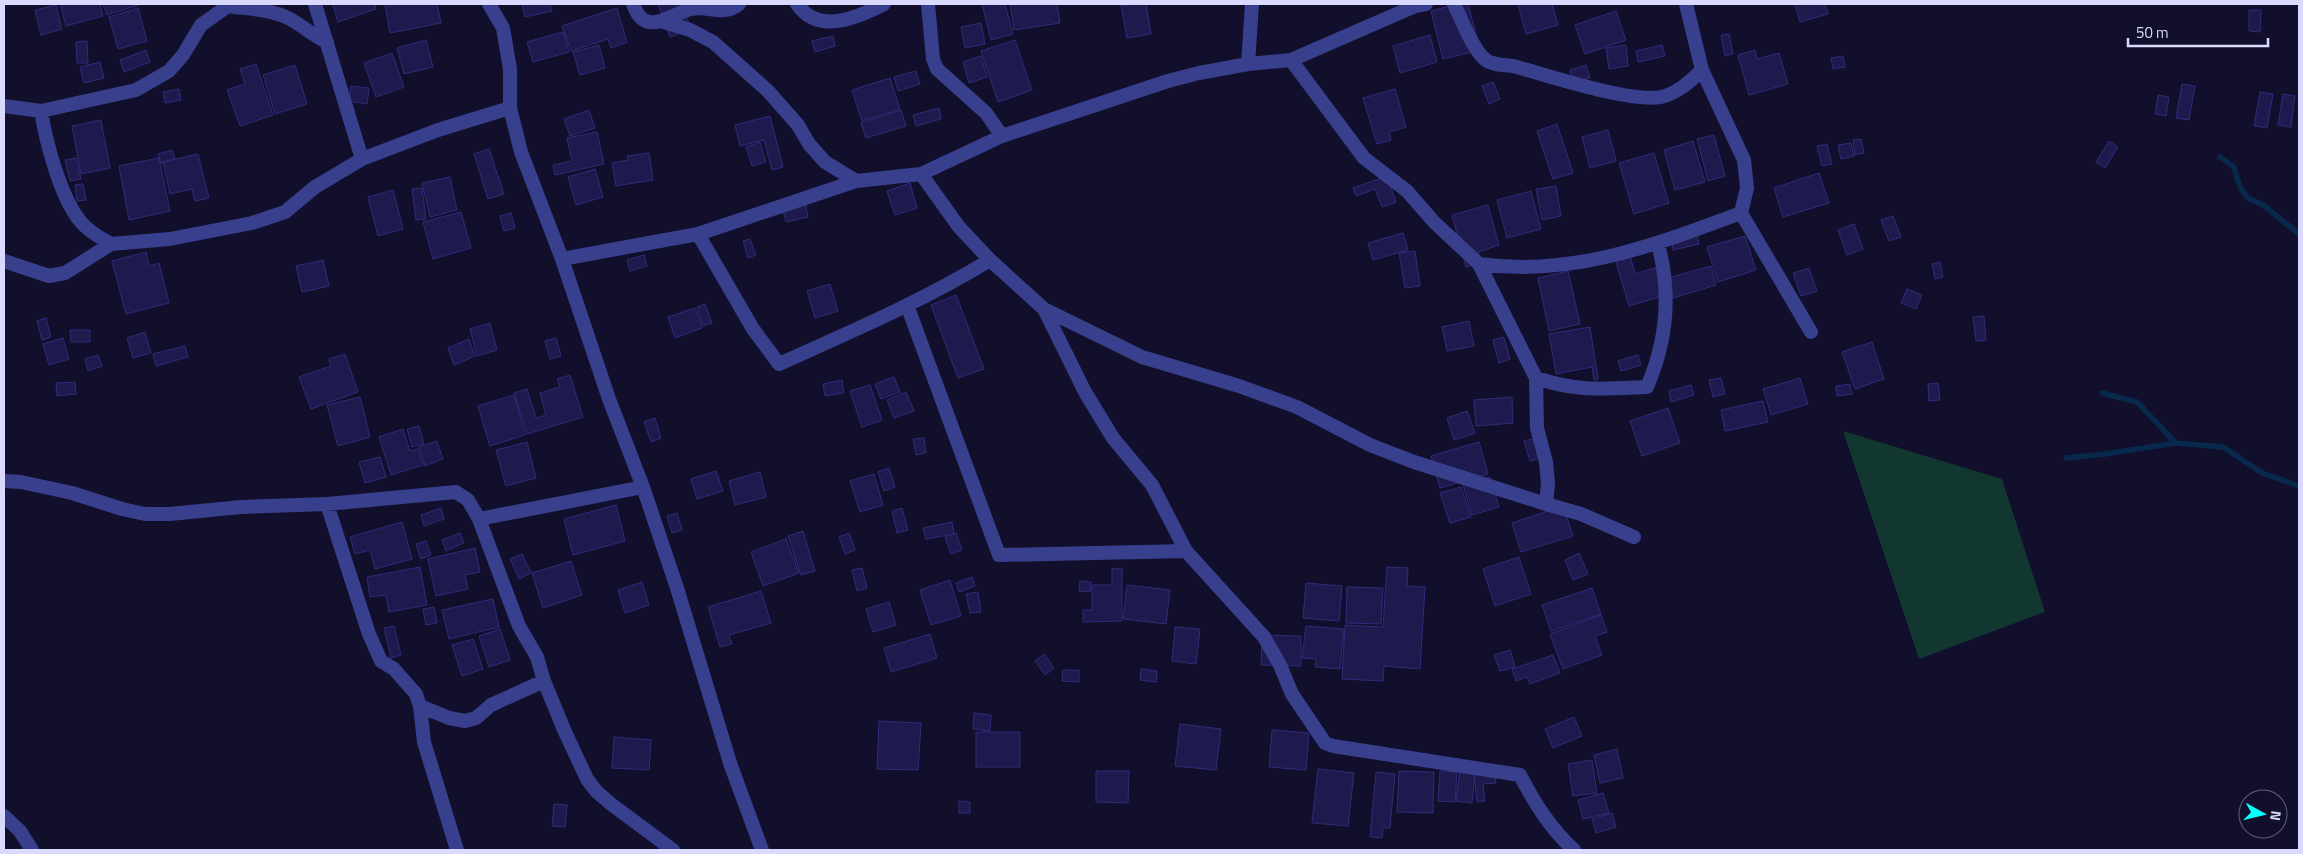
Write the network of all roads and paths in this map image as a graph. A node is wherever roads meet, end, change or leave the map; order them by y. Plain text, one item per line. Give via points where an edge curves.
1 (228, 4) edge
2 (314, 4) edge
3 (489, 4) edge
4 (633, 4) edge
5 (739, 4) edge
6 (797, 4) edge
7 (884, 4) edge
8 (928, 4) edge
9 (1252, 4) edge
10 (1426, 4) edge
11 (1454, 4) edge
12 (1686, 4) edge
13 (664, 22) junction
14 (327, 42) junction
15 (1291, 60) junction
16 (1248, 64) junction
17 (1702, 70) junction
18 (4, 106) edge
19 (510, 108) junction
20 (42, 111) junction
21 (1002, 136) junction
22 (362, 159) junction
23 (922, 174) junction
24 (856, 181) junction
25 (1741, 213) junction
26 (698, 234) junction
27 (111, 244) junction
28 (1658, 244) junction
29 (562, 259) junction
30 (990, 260) junction
31 (4, 261) edge
32 (1480, 264) junction
33 (908, 305) junction
34 (1044, 309) junction
35 (1811, 332) dead end
36 (1536, 378) junction
37 (4, 481) edge
38 (643, 487) junction
39 (327, 504) junction
40 (1546, 504) junction
41 (479, 519) junction
42 (1634, 537) dead end
43 (1186, 551) junction
44 (544, 681) junction
45 (420, 706) junction
46 (4, 816) edge
47 (4, 828) edge
48 (20, 831) junction
49 (32, 850) edge
50 (457, 850) edge
51 (673, 850) edge
52 (762, 850) edge
53 (1574, 850) edge

1 - 14 street via 274,13
1 - 20 street via 201,25 168,71 136,90
2 - 14 street
3 - 19 street via 503,28 510,69
4 - 13 street via 641,18
5 - 13 street via 724,12 690,9
6 - 7 street via 804,13 820,22 828,22 847,20
8 - 21 street via 933,58 938,69 986,112
9 - 16 street
10 - 15 street
11 - 17 street via 1479,52 1486,60 1498,64 1636,97 1660,97 1681,89
12 - 17 street
13 - 24 street via 713,42 768,91 825,162
14 - 22 street
15 - 16 street
15 - 32 street via 1364,158 1407,191 1434,222
16 - 21 street via 1176,79
17 - 25 street via 1744,160 1747,188
18 - 20 street
19 - 22 street via 438,130
19 - 29 street via 521,152
20 - 27 street via 48,143 69,204 80,222
21 - 23 street
22 - 27 street via 273,217 170,240
23 - 24 street
23 - 30 street via 959,227
24 - 26 street
25 - 28 street
25 - 35 street
26 - 29 street
26 - 33 street via 753,328 779,364
27 - 31 street via 81,265 57,275 49,276
28 - 32 street via 1622,255 1545,267
28 - 36 street via 1666,292 1664,332 1657,365 1647,386 1591,390 1564,387
29 - 38 street
30 - 33 street
30 - 34 street
32 - 36 street
33 - 43 street via 1000,555
34 - 40 street via 1142,357 1297,407 1370,445
34 - 43 street via 1085,392 1113,438 1152,485
36 - 40 street via 1537,428 1548,484
37 - 39 street via 72,493 122,510 145,514
38 - 41 street
38 - 52 street via 727,754
39 - 41 street via 456,492 468,500
39 - 45 street via 368,634 381,661 406,682 416,694
40 - 42 street via 1581,514
41 - 44 street via 519,626 537,656
43 - 53 street via 1264,637 1292,694 1324,743 1520,775 1536,807
44 - 45 street via 491,705 476,718 465,721
44 - 51 street via 565,732 596,791
45 - 50 street via 424,742
46 - 48 street
47 - 48 street
48 - 49 street

